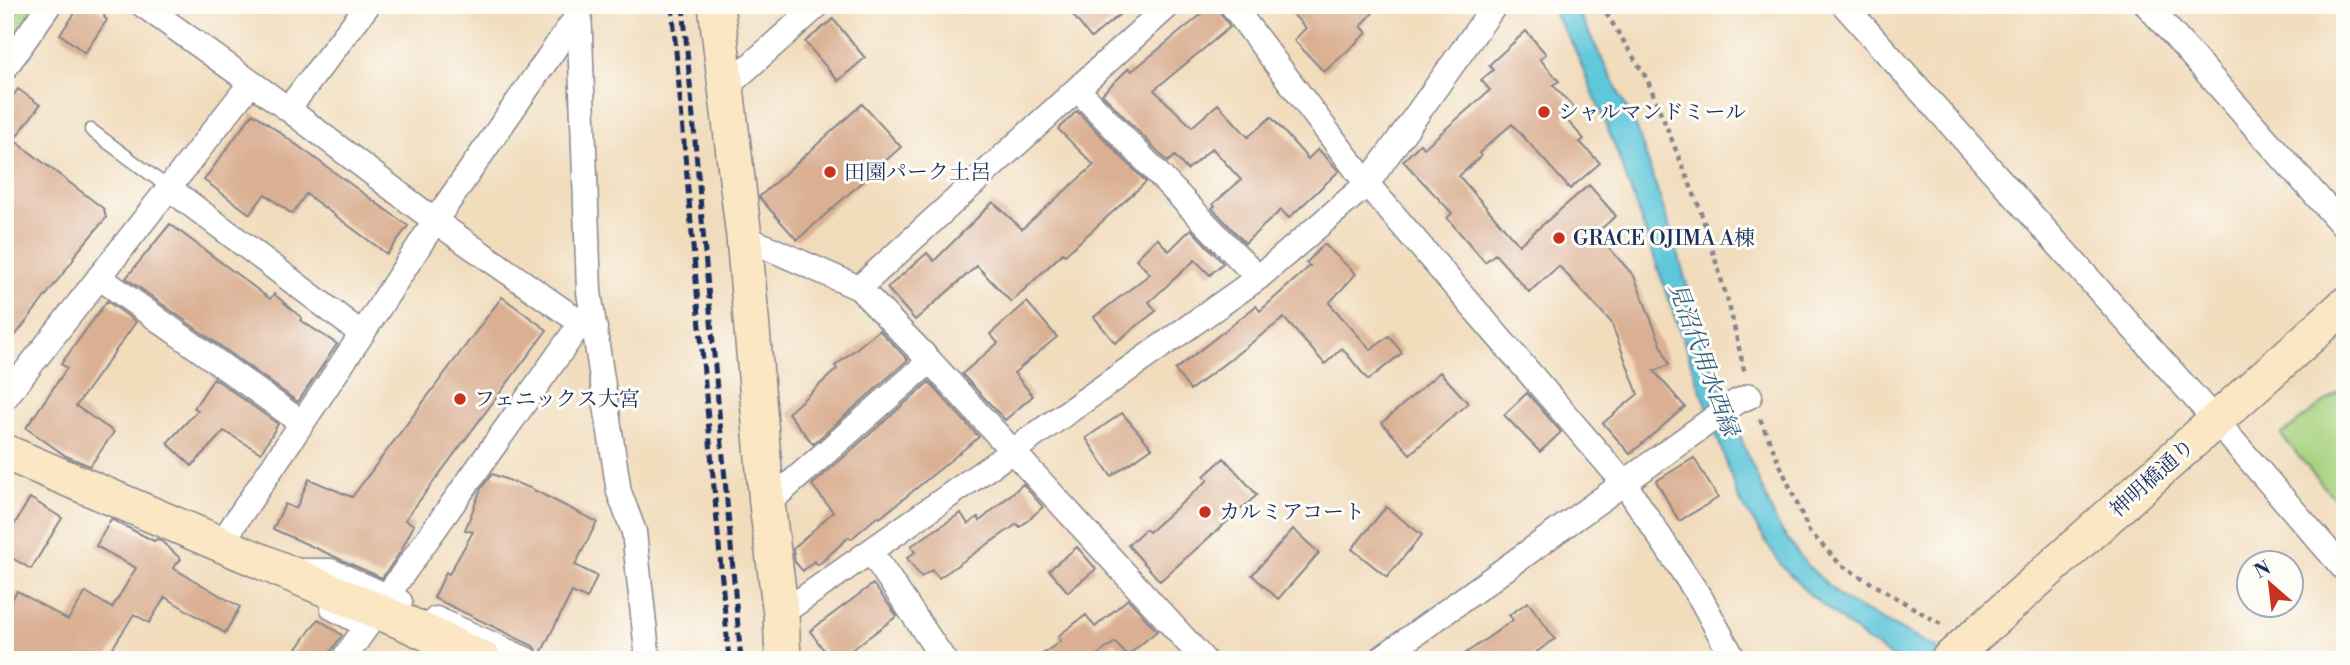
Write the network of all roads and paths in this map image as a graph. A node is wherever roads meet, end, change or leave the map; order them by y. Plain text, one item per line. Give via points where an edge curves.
1 (49, 5) edge
2 (143, 5) edge
3 (368, 5) edge
4 (716, 5) edge
5 (818, 5) edge
6 (1168, 5) edge
7 (1232, 5) edge
8 (1495, 5) edge
9 (1601, 5) edge
10 (1844, 5) edge
11 (2147, 5) edge
12 (580, 9) edge
13 (5, 68) edge
14 (250, 84) junction
15 (725, 88) junction
16 (1077, 89) junction
17 (288, 109) junction
18 (91, 130) dead end
19 (1367, 184) junction
20 (169, 188) junction
21 (435, 221) junction
22 (2345, 228) edge
23 (744, 237) junction
24 (99, 277) junction
25 (1258, 278) junction
26 (859, 288) junction
27 (2345, 305) edge
28 (588, 326) junction
29 (362, 334) junction
30 (930, 361) junction
31 (5, 398) edge
32 (1743, 399) junction
33 (2216, 421) junction
34 (302, 423) junction
35 (1013, 451) junction
36 (10, 464) edge
37 (1625, 484) junction
38 (766, 504) junction
39 (220, 545) junction
40 (870, 552) junction
41 (2345, 570) edge
42 (281, 571) junction
43 (387, 596) junction
44 (781, 614) junction
45 (1963, 653) edge
46 (1391, 657) edge
47 (343, 660) edge
48 (484, 660) edge
49 (527, 660) edge
50 (648, 660) edge
51 (783, 660) edge
52 (944, 660) edge
53 (1204, 660) edge
54 (1734, 660) edge

1 - 13 street
2 - 14 street
3 - 17 street
4 - 15 street
5 - 15 street
6 - 16 street
7 - 19 street
8 - 19 street
9 - 32 path via 1647,79 1700,209 1729,305
10 - 33 street
11 - 22 street
12 - 21 street
12 - 28 street
14 - 17 street
14 - 20 street
15 - 23 street
16 - 25 street
16 - 26 street
17 - 21 street
18 - 20 lane
19 - 25 street
19 - 37 street
20 - 24 street
20 - 29 street
21 - 28 street
21 - 29 street
23 - 26 street
23 - 38 street
24 - 31 street
24 - 34 street
25 - 35 street
26 - 30 street
27 - 33 street, 神明橋通り
28 - 43 street
28 - 50 street via 620,492 634,532
29 - 34 street
30 - 35 street
30 - 38 street
32 - 37 street
32 - 45 path via 1809,531 1841,565
33 - 41 street
33 - 45 street, 神明橋通り
34 - 39 street
35 - 40 street
35 - 53 street
36 - 39 street
37 - 46 street
37 - 54 street via 1701,599
38 - 44 street
39 - 42 street
40 - 44 street
40 - 52 street
42 - 43 street via 331,571
42 - 47 street via 305,594 367,626
42 - 48 street
43 - 49 street
44 - 51 street

